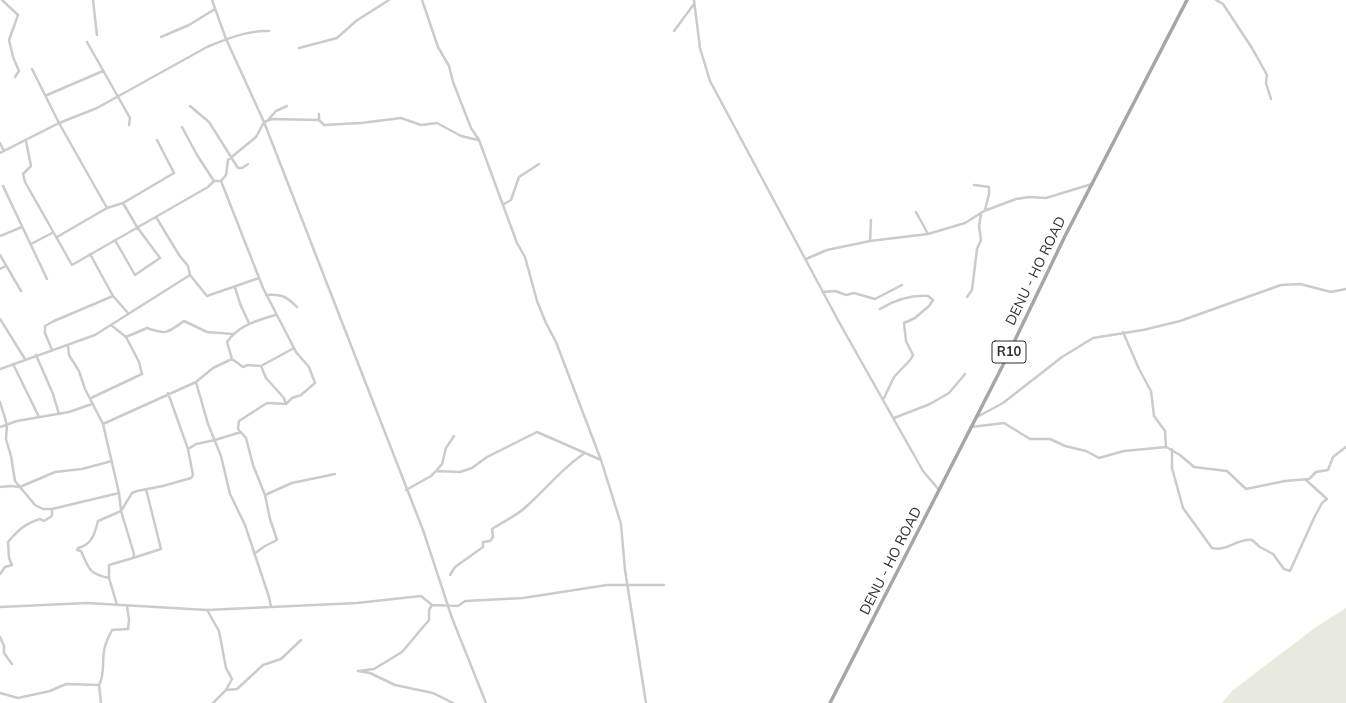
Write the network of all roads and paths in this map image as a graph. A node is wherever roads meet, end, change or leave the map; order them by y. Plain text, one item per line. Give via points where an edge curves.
1 (2, 0) edge
2 (93, 0) edge
3 (212, 0) edge
4 (389, 0) edge
5 (422, 0) edge
6 (694, 0) edge
7 (1187, 0) edge
8 (1216, 0) edge
9 (694, 4) junction
10 (215, 9) junction
11 (269, 30) dead end
12 (674, 31) dead end
13 (97, 36) dead end
14 (161, 38) dead end
15 (226, 39) junction
16 (87, 42) dead end
17 (299, 48) dead end
18 (32, 69) dead end
19 (103, 71) junction
20 (16, 76) dead end
21 (47, 95) junction
22 (117, 96) junction
23 (1271, 99) dead end
24 (190, 106) dead end
25 (287, 106) dead end
26 (319, 114) dead end
27 (268, 120) junction
28 (319, 120) junction
29 (264, 122) junction
30 (59, 123) junction
31 (129, 124) dead end
32 (182, 127) dead end
33 (156, 140) dead end
34 (479, 140) junction
35 (26, 141) junction
36 (0, 143) edge
37 (4, 151) junction
38 (0, 153) edge
39 (231, 156) junction
40 (248, 164) dead end
41 (539, 164) dead end
42 (214, 181) junction
43 (221, 181) junction
44 (1092, 184) junction
45 (974, 185) dead end
46 (3, 186) dead end
47 (123, 203) junction
48 (504, 204) junction
49 (107, 208) junction
50 (983, 211) junction
51 (916, 212) dead end
52 (156, 217) junction
53 (871, 220) dead end
54 (22, 227) junction
55 (137, 227) junction
56 (52, 233) junction
57 (928, 234) junction
58 (0, 236) edge
59 (57, 237) junction
60 (115, 240) junction
61 (870, 241) junction
62 (31, 244) junction
63 (90, 254) junction
64 (0, 255) edge
65 (806, 259) junction
66 (6, 266) junction
67 (0, 269) edge
68 (190, 275) junction
69 (259, 278) junction
70 (47, 279) dead end
71 (902, 286) dead end
72 (235, 288) junction
73 (1346, 289) edge
74 (22, 291) dead end
75 (823, 292) junction
76 (266, 295) junction
77 (113, 296) junction
78 (967, 297) dead end
79 (297, 307) dead end
80 (880, 309) dead end
81 (128, 313) junction
82 (275, 315) junction
83 (0, 319) edge
84 (250, 323) junction
85 (111, 325) junction
86 (1123, 332) junction
87 (232, 334) junction
88 (126, 337) junction
89 (68, 345) junction
90 (294, 348) junction
91 (52, 350) junction
92 (36, 355) junction
93 (25, 359) junction
94 (232, 359) junction
95 (13, 364) junction
96 (261, 366) junction
97 (0, 369) edge
98 (965, 374) dead end
99 (196, 382) junction
100 (168, 394) junction
101 (91, 398) junction
102 (884, 398) junction
103 (0, 402) edge
104 (92, 404) junction
105 (286, 404) junction
106 (59, 414) junction
107 (39, 417) junction
108 (894, 418) junction
109 (976, 418) junction
110 (103, 424) junction
111 (7, 425) junction
112 (0, 427) edge
113 (971, 427) junction
114 (241, 432) junction
115 (454, 436) dead end
116 (215, 440) junction
117 (1166, 446) junction
118 (1346, 447) edge
119 (188, 449) junction
120 (1172, 449) junction
121 (585, 453) junction
122 (601, 460) junction
123 (112, 461) junction
124 (436, 471) junction
125 (335, 474) dead end
126 (1306, 480) junction
127 (15, 481) junction
128 (11, 486) junction
129 (20, 487) junction
130 (0, 488) edge
131 (146, 489) junction
132 (406, 490) junction
133 (939, 490) junction
134 (119, 493) junction
135 (265, 495) junction
136 (52, 509) junction
137 (121, 511) junction
138 (254, 554) junction
139 (133, 558) junction
140 (0, 574) edge
141 (450, 575) dead end
142 (109, 578) junction
143 (628, 585) junction
144 (664, 585) dead end
145 (117, 605) junction
146 (432, 605) junction
147 (127, 606) junction
148 (448, 606) junction
149 (0, 607) edge
150 (271, 607) junction
151 (207, 610) junction
152 (0, 637) edge
153 (301, 640) dead end
154 (12, 664) dead end
155 (99, 685) junction
156 (226, 690) junction
157 (0, 693) edge
158 (101, 703) edge
159 (213, 703) edge
160 (453, 703) edge
161 (486, 703) edge
162 (646, 703) edge
163 (830, 703) edge

1 - 20 street via 18,15 9,40 19,71
2 - 13 street
3 - 10 street
4 - 17 street via 356,21 337,38
5 - 34 street via 438,47 449,66 471,128
6 - 9 street
7 - 44 main road, DENU - HO ROAD / R10
8 - 23 street via 1222,4 1267,74 1266,82
9 - 12 street
9 - 65 street via 700,48 710,81
10 - 14 street
10 - 15 street
11 - 15 street via 259,30
15 - 22 street
15 - 29 street
16 - 19 street
18 - 21 street
19 - 21 street
19 - 22 street
21 - 30 street
22 - 30 street via 97,108
22 - 31 street via 130,118
24 - 39 street via 209,122
25 - 27 street via 276,111
26 - 28 street
27 - 28 street
27 - 29 street
28 - 34 street via 324,124 401,118 421,125 437,123 461,136
29 - 39 street via 256,137
29 - 132 street
30 - 35 street
30 - 49 street
32 - 42 street
33 - 47 street via 174,173
34 - 48 street
35 - 37 street
35 - 56 street via 31,166 23,174 25,182
36 - 37 street
37 - 38 street
39 - 40 street via 238,168
39 - 43 street via 226,175
41 - 48 street via 519,177 511,200
42 - 43 street
42 - 52 street
43 - 69 street
44 - 50 street via 1046,198 1016,199
44 - 109 main road, DENU - HO ROAD / R10
45 - 50 street via 989,187
46 - 54 street
47 - 49 street
47 - 55 street
48 - 122 street via 517,243 525,258 540,308 556,342
49 - 59 street
50 - 57 street via 965,223
50 - 78 street via 979,226 981,240 977,249 972,290
51 - 57 street
52 - 55 street
52 - 68 street via 188,266
53 - 61 street
54 - 58 street
54 - 62 street
55 - 60 street
55 - 60 street via 160,258 135,275
56 - 59 street
56 - 62 street
57 - 61 street
59 - 63 street via 72,265
60 - 63 street
61 - 65 street via 832,249
62 - 70 street
63 - 77 street
64 - 66 street
65 - 75 street
66 - 67 street
66 - 74 street
68 - 72 street via 207,296
68 - 81 street
69 - 72 street
69 - 76 street
71 - 75 street via 875,299 854,293 846,295 835,290
72 - 84 street
73 - 86 street via 1330,292 1300,284 1281,285 1180,321
75 - 102 street
76 - 79 street via 288,297
76 - 82 street
77 - 81 street
77 - 91 street via 45,326
80 - 102 street via 889,303 912,296 928,296 933,300 915,318 904,323 906,341 913,355 894,377
81 - 85 street
82 - 84 street
82 - 90 street
83 - 93 street
84 - 87 street
85 - 88 street
85 - 89 street via 95,335
86 - 109 street via 1085,342 1003,403
86 - 117 street via 1151,391 1154,416 1165,431
87 - 88 street via 207,332 184,321 163,333 147,328
87 - 94 street via 227,342
88 - 101 street via 139,362 142,374
89 - 91 street
89 - 101 street via 69,355
90 - 96 street
90 - 105 street via 309,367 316,383
91 - 92 street
92 - 93 street
92 - 106 street
93 - 95 street
94 - 96 street via 243,367
94 - 99 street via 202,375
95 - 97 street
95 - 107 street
96 - 105 street via 266,378 284,398
98 - 108 street via 949,393 930,404
99 - 100 street
99 - 116 street
100 - 110 street
100 - 119 street
101 - 104 street
102 - 108 street
103 - 111 street
104 - 106 street
104 - 110 street
105 - 114 street via 267,403 239,421 238,429
106 - 107 street
107 - 111 street
108 - 133 street via 923,471
109 - 113 main road, DENU - HO ROAD / R10
110 - 123 street
111 - 112 street
111 - 127 street via 6,439
113 - 117 street via 1004,423 1030,439 1050,440 1086,451 1099,458 1124,450
113 - 133 main road, DENU - HO ROAD / R10
114 - 116 street
114 - 135 street via 246,438
115 - 124 street via 446,448 442,464
116 - 119 street via 196,444
116 - 138 street via 230,494 245,525
117 - 120 street
118 - 126 street via 1333,457 1328,470 1316,472
119 - 131 street via 194,475 191,478
120 - 126 street via 1194,468 1227,471 1246,489 1285,481
120 - 126 street via 1174,479 1183,508 1212,548 1228,547 1252,540 1273,554 1284,569 1290,571 1314,518 1327,499
121 - 122 street
121 - 124 street via 537,432 487,457 472,468 460,472
121 - 141 street via 560,472 516,516 492,529 493,537 490,541 483,542 483,547 455,568
122 - 143 street via 621,524
123 - 129 street via 82,469 55,472
123 - 134 street
124 - 132 street
125 - 135 street via 292,483
127 - 128 street
127 - 129 street
128 - 129 street
128 - 130 street
129 - 136 street via 35,505 43,509
131 - 137 street via 132,493
131 - 139 street via 161,549
132 - 148 street via 423,530
133 - 163 main road, DENU - HO ROAD / R10
134 - 136 street
134 - 137 street
135 - 138 street via 277,540
136 - 140 street via 52,516 44,521 40,519 28,523 8,542 12,565 5,567
137 - 139 street via 131,541
137 - 142 street via 101,519 86,547 78,548 88,568 95,575
138 - 150 street
139 - 142 street via 109,565
142 - 145 street
143 - 144 street
143 - 148 street via 607,585 523,598 465,601 458,606
143 - 162 street
145 - 147 street
145 - 149 street via 81,603
146 - 148 street
146 - 150 street via 421,596 357,603
146 - 160 street via 429,620 402,652 374,668 358,671 373,674 395,685 433,693
147 - 151 street
147 - 155 street via 128,629 112,630 104,649 103,677
148 - 161 street
150 - 151 street
151 - 156 street via 219,631 226,668 232,679
152 - 154 street via 4,653
153 - 156 street via 281,659 256,670 237,689
155 - 157 street via 66,684 50,691 18,698
155 - 158 street
156 - 159 street

